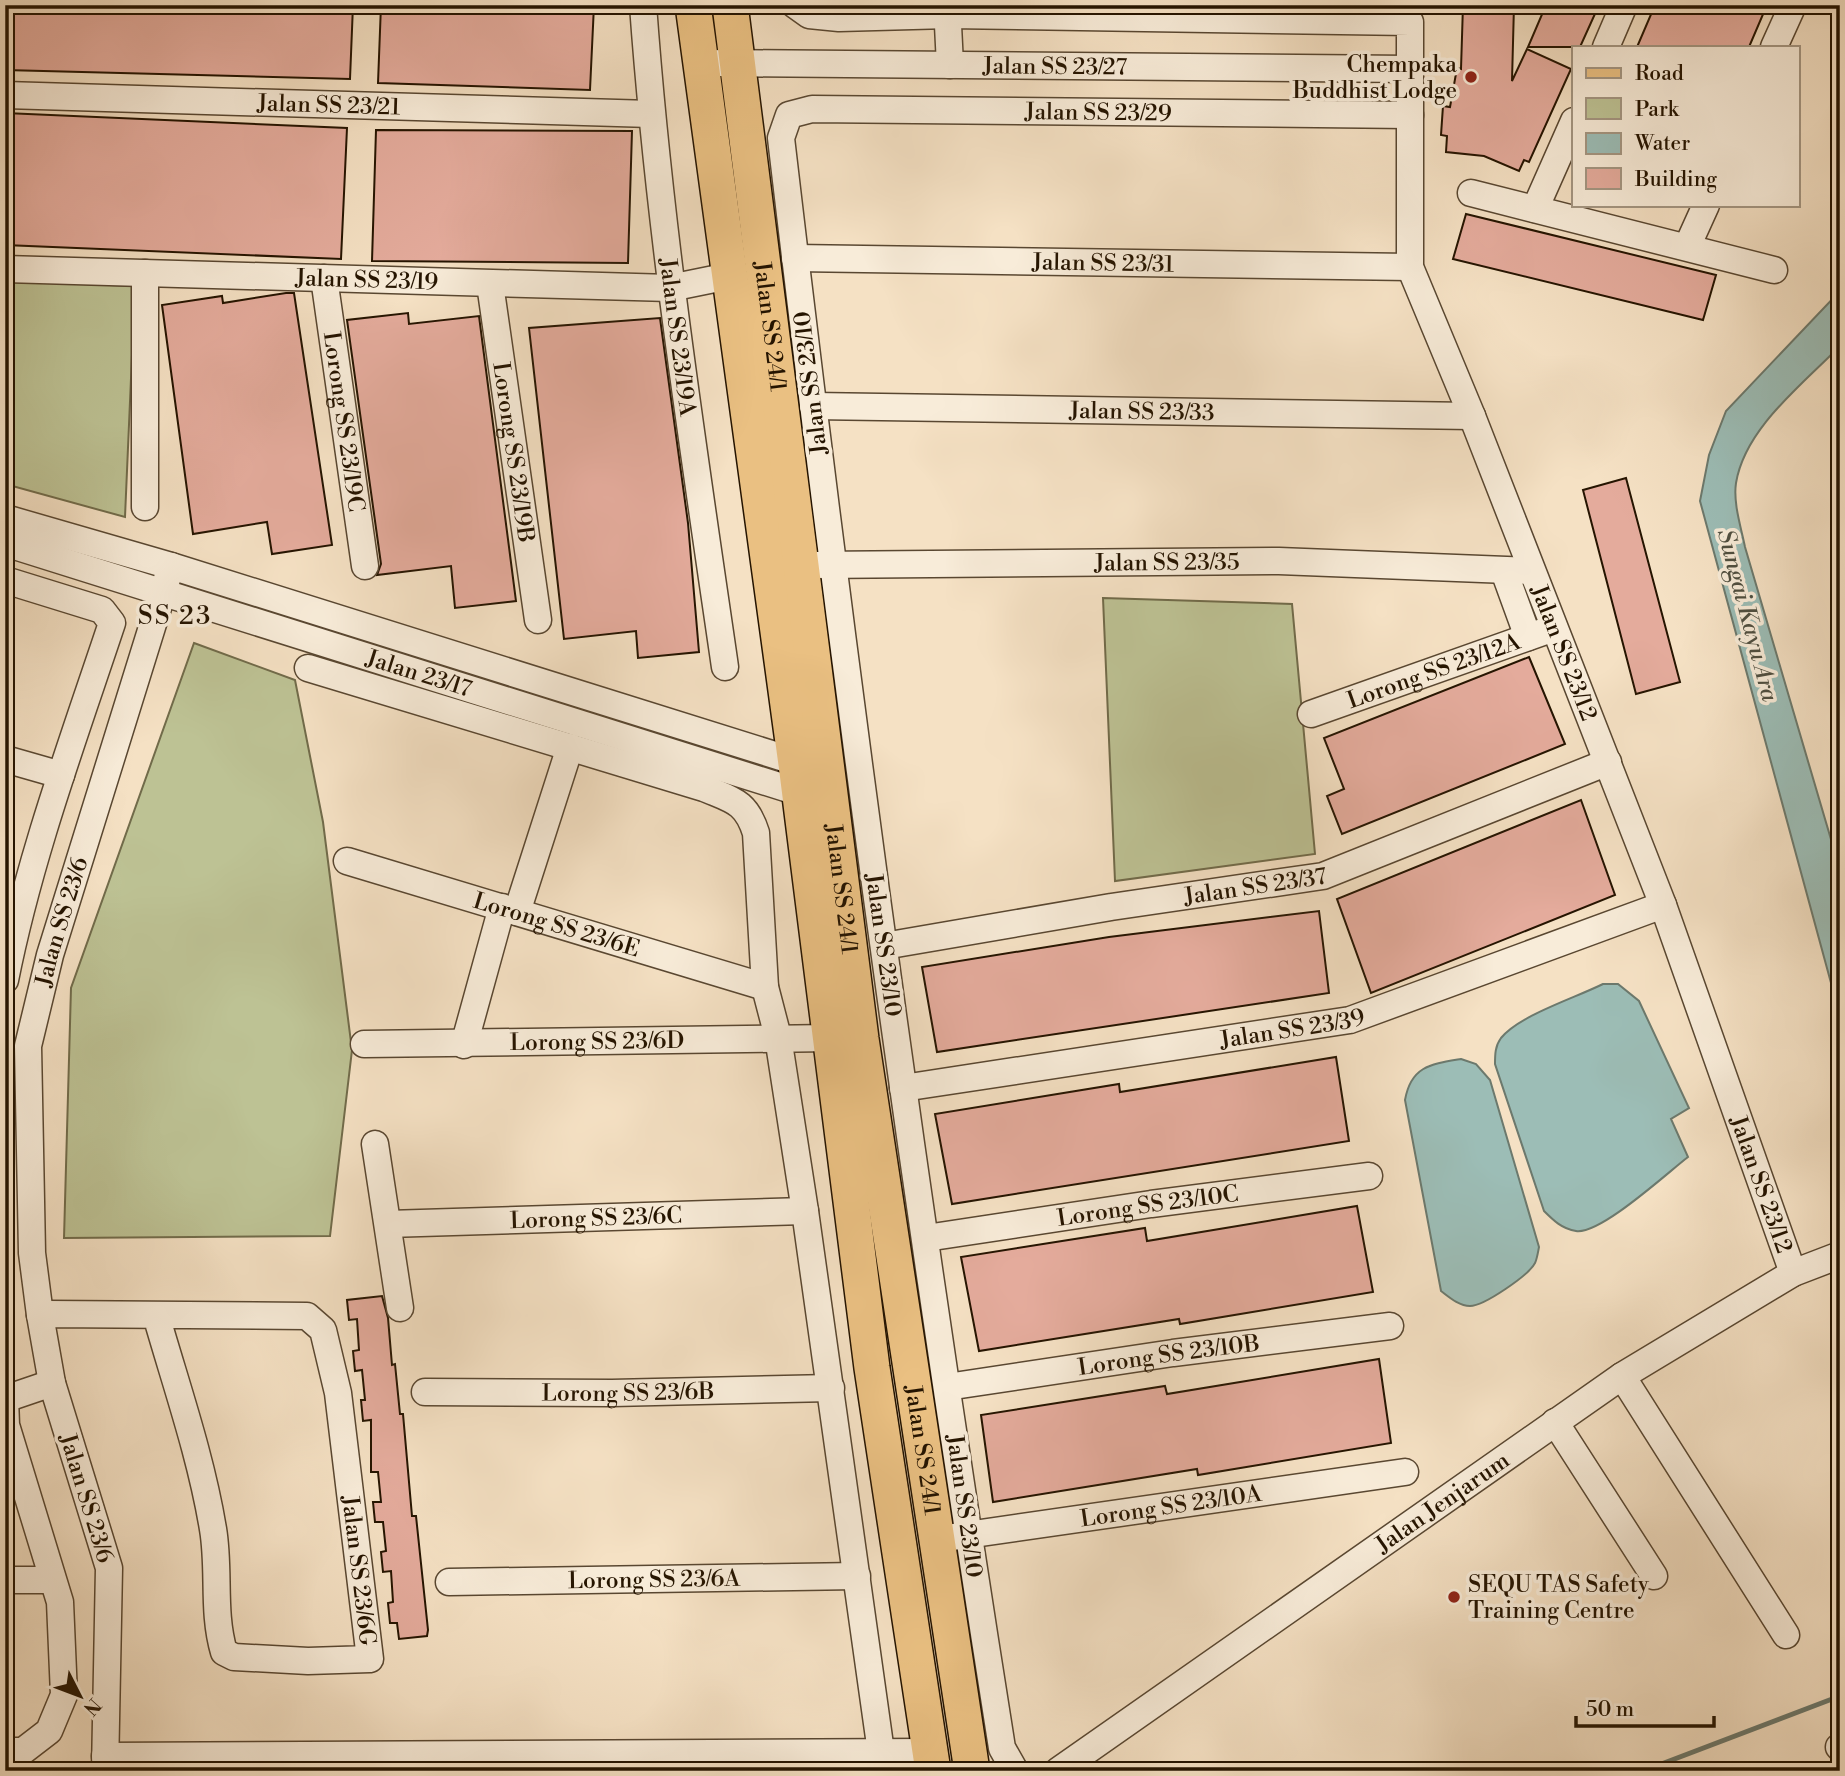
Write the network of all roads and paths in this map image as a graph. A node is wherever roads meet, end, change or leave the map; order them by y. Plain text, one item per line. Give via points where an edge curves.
1 (643, 5) edge
2 (693, 5) edge
3 (730, 5) edge
4 (795, 5) edge
5 (1624, 5) edge
6 (1793, 5) edge
7 (948, 10) edge
8 (1606, 46) edge
9 (1774, 46) edge
10 (700, 63) junction
11 (738, 64) junction
12 (950, 65) junction
13 (1410, 69) junction
14 (5, 95) edge
15 (651, 114) junction
16 (789, 115) joint
17 (1410, 115) junction
18 (1572, 126) edge
19 (1471, 193) dead end
20 (1706, 206) edge
21 (1535, 209) junction
22 (1687, 247) junction
23 (795, 258) junction
24 (1410, 267) junction
25 (5, 269) edge
26 (1774, 270) dead end
27 (145, 273) junction
28 (729, 276) junction
29 (324, 278) junction
30 (490, 284) junction
31 (670, 288) junction
32 (813, 406) junction
33 (1472, 416) junction
34 (145, 507) dead end
35 (5, 518) edge
36 (5, 543) edge
37 (817, 565) junction
38 (171, 566) junction
39 (365, 566) dead end
40 (1504, 571) junction
41 (1531, 571) junction
42 (5, 580) edge
43 (164, 592) junction
44 (538, 620) dead end
45 (1554, 628) junction
46 (1528, 637) junction
47 (725, 667) dead end
48 (308, 668) dead end
49 (1311, 714) dead end
50 (570, 747) junction
51 (5, 759) edge
52 (1608, 762) junction
53 (61, 775) junction
54 (814, 782) junction
55 (347, 861) dead end
56 (1663, 905) junction
57 (510, 909) junction
58 (9, 945) edge
59 (884, 946) junction
60 (50, 955) junction
61 (5, 980) edge
62 (765, 987) junction
63 (778, 1037) junction
64 (831, 1038) junction
65 (364, 1044) dead end
66 (464, 1045) junction
67 (903, 1088) junction
68 (374, 1144) dead end
69 (1369, 1176) dead end
70 (806, 1211) junction
71 (388, 1224) junction
72 (926, 1238) junction
73 (1840, 1255) edge
74 (1793, 1273) junction
75 (400, 1308) dead end
76 (40, 1315) junction
77 (156, 1315) junction
78 (1390, 1326) dead end
79 (1622, 1376) junction
80 (52, 1383) junction
81 (947, 1387) junction
82 (831, 1388) junction
83 (425, 1392) dead end
84 (5, 1399) edge
85 (1555, 1422) junction
86 (1405, 1472) dead end
87 (952, 1538) junction
88 (857, 1576) junction
89 (1654, 1576) dead end
90 (5, 1580) edge
91 (52, 1580) junction
92 (449, 1582) dead end
93 (1786, 1635) dead end
94 (14, 1751) edge
95 (881, 1752) junction
96 (931, 1762) edge
97 (105, 1764) edge
98 (972, 1771) edge
99 (1015, 1771) edge
100 (1058, 1771) edge

1 - 15 street, Jalan SS 23/19A
2 - 10 main road, Jalan SS 24/1
3 - 11 main road, Jalan SS 24/1
4 - 7 street via 809,15 839,18
5 - 8 street
6 - 9 street
7 - 12 street
7 - 13 street, Jalan SS 23/12 via 1410,22
10 - 11 street, Jalan SS 23/27
10 - 28 main road, Jalan SS 24/1
11 - 12 street, Jalan SS 23/27
11 - 37 main road, Jalan SS 24/1
12 - 13 street, Jalan SS 23/27
13 - 17 street, Jalan SS 23/12
14 - 15 street, Jalan SS 23/21
15 - 31 street, Jalan SS 23/19A
16 - 17 street, Jalan SS 23/29 via 812,109
16 - 23 street, Jalan SS 23/10 via 781,138
17 - 24 street, Jalan SS 23/12
18 - 21 street
19 - 21 street
20 - 22 street
21 - 22 street
22 - 26 street
23 - 24 street, Jalan SS 23/31
23 - 32 street, Jalan SS 23/10
24 - 33 street, Jalan SS 23/12
25 - 27 street, Jalan SS 23/19
27 - 29 street, Jalan SS 23/19
27 - 34 street
28 - 31 street, Jalan SS 23/19
28 - 54 main road, Jalan SS 24/1
29 - 30 street, Jalan SS 23/19
29 - 39 street, Lorong SS 23/19C
30 - 31 street, Jalan SS 23/19
30 - 44 street, Lorong SS 23/19B
31 - 47 street, Jalan SS 23/19A
32 - 33 street, Jalan SS 23/33
32 - 37 street, Jalan SS 23/10
33 - 41 street, Jalan SS 23/12
35 - 38 street, Jalan 23/17
36 - 43 street, Jalan 23/17
37 - 40 street, Jalan SS 23/35 via 1265,561
37 - 54 main road, Jalan SS 24/1
37 - 59 street, Jalan SS 23/10
38 - 43 street, Jalan SS 23/6
38 - 54 street, Jalan 23/17
40 - 41 street, Jalan SS 23/35
40 - 46 street
41 - 45 street, Jalan SS 23/12
42 - 53 street via 103,610 112,623
43 - 54 street, Jalan 23/17
43 - 60 street, Jalan SS 23/6
45 - 46 street, Lorong SS 23/12A
45 - 52 street, Jalan SS 23/12
46 - 49 street, Lorong SS 23/12A
48 - 50 street
50 - 57 street
50 - 62 street via 741,804 756,833
51 - 53 street
52 - 56 street, Jalan SS 23/12
52 - 59 street, Jalan SS 23/37 via 1323,876
53 - 58 street
54 - 64 main road, Jalan SS 24/1
54 - 87 main road, Jalan SS 24/1
55 - 57 street, Lorong SS 23/6E
56 - 67 street, Jalan SS 23/39 via 1350,1020
56 - 74 street, Jalan SS 23/12
57 - 62 street, Lorong SS 23/6E
57 - 66 street
58 - 60 street
58 - 61 street
59 - 67 street, Jalan SS 23/10
60 - 76 street, Jalan SS 23/6 via 28,1046 32,1253
62 - 63 street
63 - 64 street, Lorong SS 23/6D
63 - 66 street, Lorong SS 23/6D
63 - 70 street
64 - 96 main road, Jalan SS 24/1 via 872,1368
65 - 66 street, Lorong SS 23/6D
67 - 72 street, Jalan SS 23/10
68 - 71 street
69 - 72 street, Lorong SS 23/10C
70 - 71 street, Lorong SS 23/6C
70 - 82 street
71 - 75 street
72 - 81 street, Jalan SS 23/10
73 - 74 street, Jalan Jenjarum
74 - 79 street, Jalan Jenjarum
76 - 77 street, Jalan SS 23/6G
76 - 80 street, Jalan SS 23/6
77 - 77 street, Jalan SS 23/6G via 307,1316 323,1330 338,1393 370,1659 234,1657 224,1651 217,1629 217,1550 208,1499
78 - 81 street, Lorong SS 23/10B
79 - 85 street, Jalan Jenjarum
79 - 93 street
80 - 84 street
80 - 97 street, Jalan SS 23/6 via 109,1568
81 - 87 street, Jalan SS 23/10
82 - 83 street, Lorong SS 23/6B
82 - 88 street
84 - 91 street via 6,1425
85 - 89 street
85 - 100 street, Jalan Jenjarum
86 - 87 street, Lorong SS 23/10A
87 - 98 main road, Jalan SS 24/1
87 - 99 street, Jalan SS 23/10 via 1002,1748
88 - 92 street, Lorong SS 23/6A
88 - 95 street
90 - 91 street
91 - 94 street via 60,1602 64,1695 50,1731
95 - 96 street, Jalan SS 23/6
95 - 97 street, Jalan SS 23/6

